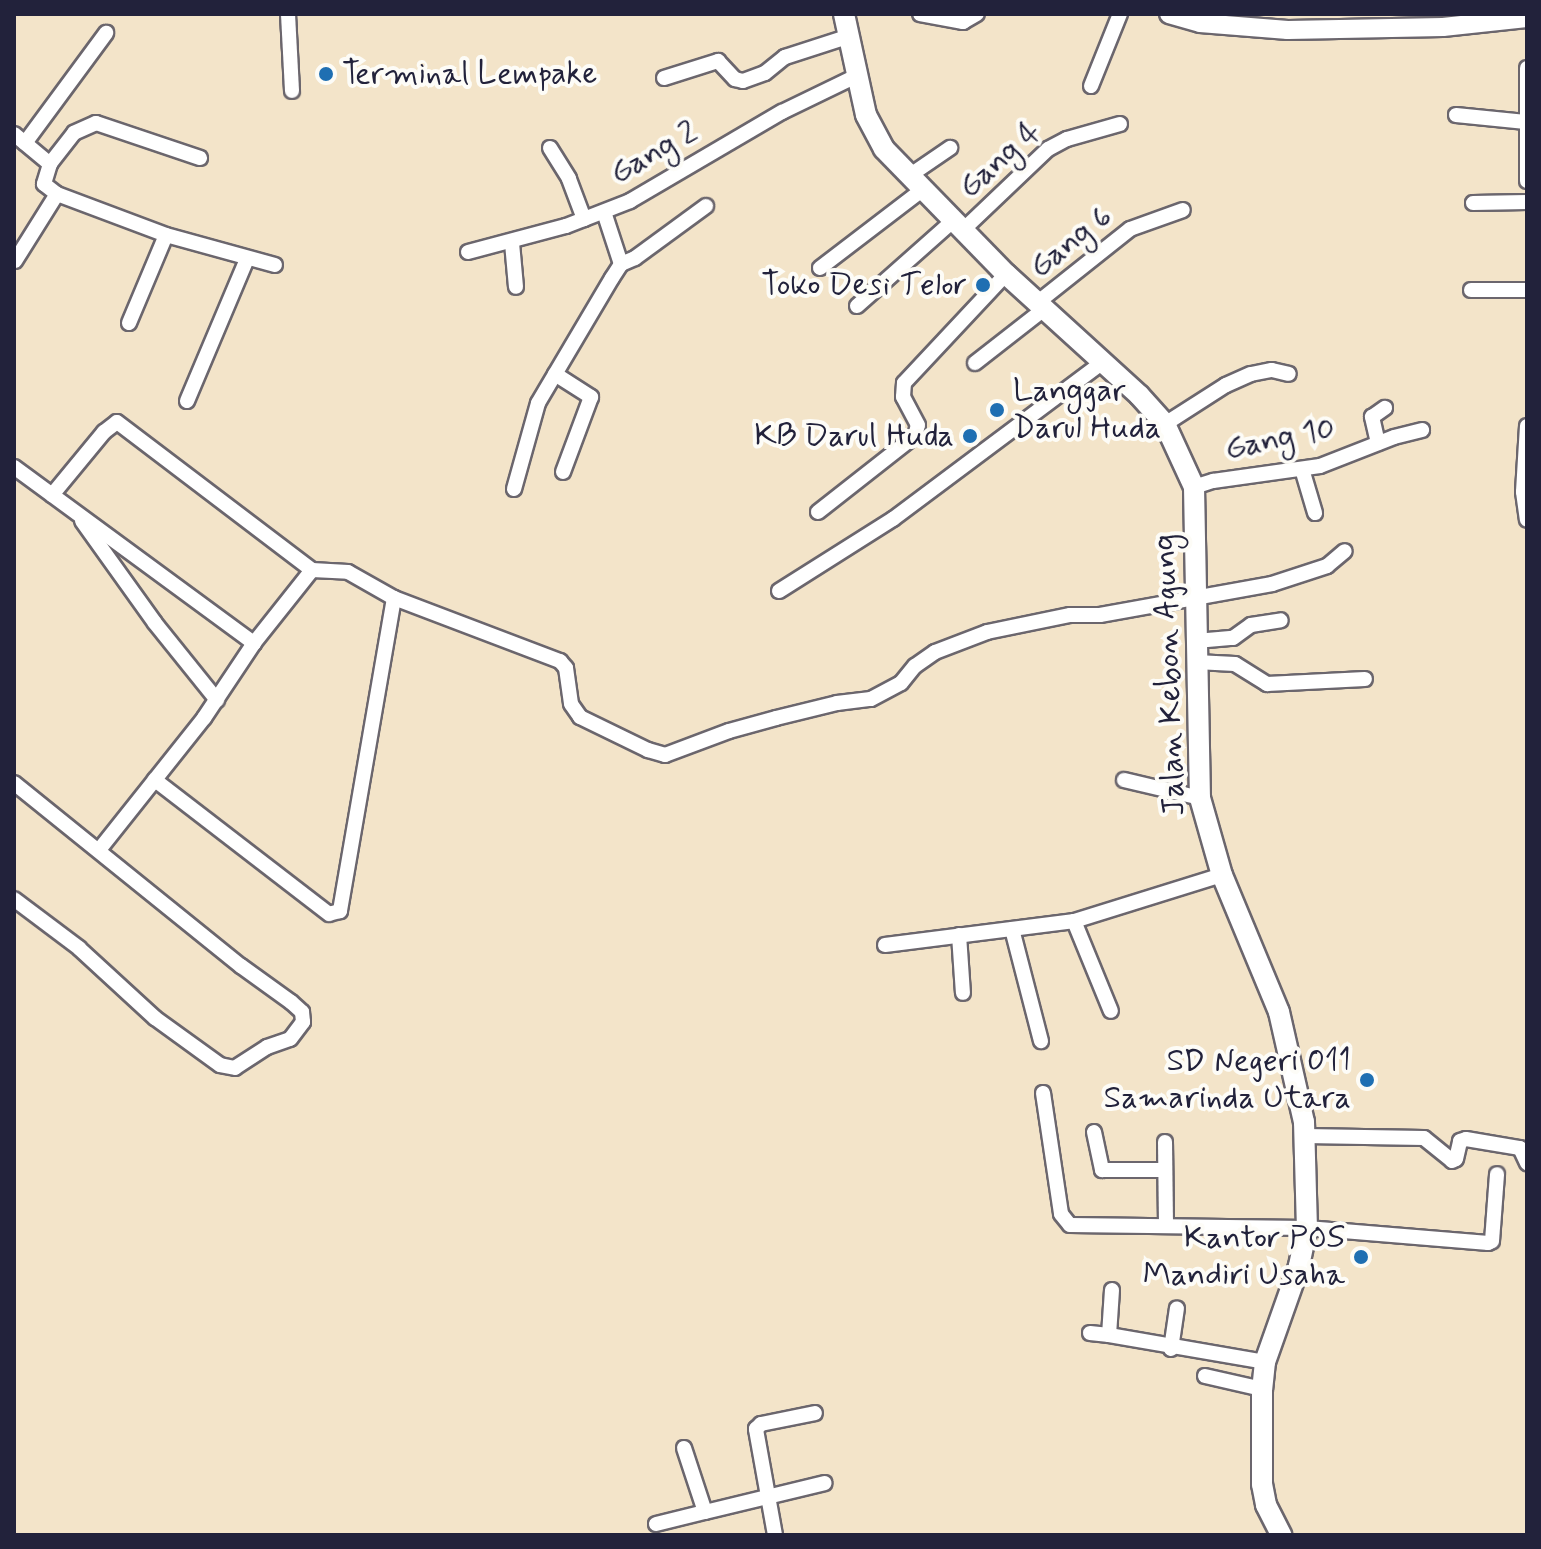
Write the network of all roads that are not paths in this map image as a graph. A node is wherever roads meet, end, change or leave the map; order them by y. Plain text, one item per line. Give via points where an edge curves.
1 (288, 14) edge
2 (844, 14) edge
3 (920, 14) edge
4 (977, 14) edge
5 (1120, 14) edge
6 (1169, 14) edge
7 (1527, 18) edge
8 (1218, 19) edge
9 (106, 33) dead end
10 (847, 37) junction
11 (1527, 68) edge
12 (856, 76) junction
13 (664, 78) dead end
14 (1091, 86) dead end
15 (292, 91) dead end
16 (1456, 115) dead end
17 (1526, 122) edge
18 (1120, 124) dead end
19 (19, 138) edge
20 (550, 148) dead end
21 (950, 148) dead end
22 (200, 158) dead end
23 (50, 164) junction
24 (1527, 181) edge
25 (915, 183) junction
26 (57, 194) junction
27 (1527, 202) edge
28 (1473, 203) dead end
29 (706, 206) dead end
30 (1183, 210) dead end
31 (604, 212) junction
32 (584, 219) junction
33 (959, 225) junction
34 (166, 235) junction
35 (512, 243) junction
36 (468, 252) dead end
37 (247, 259) junction
38 (15, 261) edge
39 (621, 264) junction
40 (275, 265) dead end
41 (820, 268) dead end
42 (1006, 274) junction
43 (516, 287) dead end
44 (1471, 290) dead end
45 (1527, 290) edge
46 (857, 306) dead end
47 (1041, 306) junction
48 (129, 323) dead end
49 (1104, 361) junction
50 (975, 363) dead end
51 (555, 374) junction
52 (1289, 374) dead end
53 (187, 401) dead end
54 (1385, 408) dead end
55 (1165, 424) junction
56 (1527, 426) edge
57 (1422, 430) dead end
58 (1378, 443) junction
59 (14, 467) edge
60 (1302, 469) junction
61 (563, 472) dead end
62 (1194, 487) junction
63 (514, 489) dead end
64 (52, 495) junction
65 (818, 512) dead end
66 (1315, 513) dead end
67 (80, 518) junction
68 (1527, 520) edge
69 (1345, 551) dead end
70 (312, 570) junction
71 (779, 591) dead end
72 (394, 598) junction
73 (1197, 598) junction
74 (1281, 620) dead end
75 (1196, 641) junction
76 (254, 643) junction
77 (1196, 662) junction
78 (1365, 679) dead end
79 (217, 700) junction
80 (155, 780) junction
81 (1124, 780) dead end
82 (14, 783) edge
83 (1200, 798) junction
84 (99, 850) junction
85 (1222, 875) junction
86 (14, 899) edge
87 (1074, 921) junction
88 (1012, 929) junction
89 (959, 935) junction
90 (885, 945) dead end
91 (963, 993) dead end
92 (1111, 1011) dead end
93 (1041, 1041) dead end
94 (1043, 1093) dead end
95 (1094, 1132) dead end
96 (1305, 1136) junction
97 (1165, 1142) dead end
98 (1527, 1163) edge
99 (1165, 1170) junction
100 (1497, 1174) dead end
101 (1166, 1226) junction
102 (1307, 1228) junction
103 (1112, 1290) dead end
104 (1177, 1308) dead end
105 (1090, 1333) dead end
106 (1109, 1335) junction
107 (1171, 1349) junction
108 (1265, 1362) junction
109 (1205, 1376) dead end
110 (1262, 1389) junction
111 (815, 1413) dead end
112 (684, 1448) dead end
113 (825, 1483) dead end
114 (768, 1497) junction
115 (705, 1512) junction
116 (656, 1524) dead end
117 (775, 1535) edge
118 (1281, 1535) edge

1 - 15 street
2 - 10 highway, Jalan Kebon Agung
3 - 4 street via 963,22
5 - 14 street
6 - 8 main road
7 - 8 main road via 1319,30
9 - 19 street
10 - 12 highway, Jalan Kebon Agung
10 - 13 street via 785,57 743,81 718,61
11 - 17 street
12 - 25 highway, Jalan Kebon Agung via 874,133
12 - 31 street, Gang 2
16 - 17 street
17 - 24 street
18 - 33 street, Gang 4 via 1048,149
19 - 23 street
20 - 32 street
21 - 25 street
22 - 23 street via 96,123 74,133
23 - 26 street via 44,184
25 - 33 highway, Jalan Kebon Agung
25 - 41 street
26 - 34 street
26 - 38 street
27 - 28 street
29 - 39 street
30 - 47 street, Gang 6 via 1130,229
31 - 32 street, Gang 2
31 - 39 street
32 - 35 street, Gang 2
33 - 42 highway, Jalan Kebon Agung
33 - 46 street, Gang 4
34 - 37 street
34 - 48 street
35 - 36 street, Gang 2
35 - 43 street
37 - 40 street
37 - 53 street
39 - 51 street
42 - 47 highway, Jalan Kebon Agung
42 - 65 street via 904,383 903,397 918,425 915,436
44 - 45 street
47 - 49 highway, Jalan Kebon Agung
47 - 50 street, Gang 6
49 - 55 highway, Jalan Kebon Agung
49 - 71 street via 893,519
51 - 61 street via 591,397
51 - 63 street via 538,403
52 - 55 street via 1251,374
54 - 58 street via 1372,417
55 - 62 highway, Jalan Kebon Agung
56 - 68 street
57 - 58 street, Gang 10
58 - 60 street, Gang 10 via 1336,462
59 - 64 street
60 - 62 street, Gang 10
60 - 66 street
62 - 73 highway, Jalan Kebon Agung
64 - 67 street
64 - 70 street via 117,422
67 - 76 street
67 - 79 street
69 - 73 street via 1314,571
70 - 72 street via 348,572
70 - 76 street
72 - 73 street via 560,661 566,668 571,704 580,717 665,755 776,718 871,699 901,683 935,652 987,632
72 - 80 street via 340,911 329,914
73 - 75 highway, Jalan Kebon Agung
74 - 75 street via 1251,625 1233,638
75 - 77 highway, Jalan Kebon Agung
76 - 79 street
77 - 78 street via 1235,664 1267,684
77 - 83 highway, Jalan Kebon Agung
79 - 80 street
80 - 84 street
81 - 83 street
82 - 84 street
83 - 85 highway, Jalan Kebon Agung
84 - 86 street via 302,1012 303,1022 290,1039 235,1068 220,1065 155,1018 79,948
85 - 87 street
85 - 96 highway, Jalan Kebon Agung via 1279,1012
87 - 88 street
87 - 92 street
88 - 89 street
88 - 93 street
89 - 90 street
89 - 91 street
94 - 101 street via 1064,1221
95 - 99 street via 1102,1170
96 - 98 street via 1424,1138 1452,1161 1466,1139 1520,1148
96 - 102 highway, Jalan Kebon Agung
97 - 99 street
99 - 101 street
100 - 102 street via 1489,1243
101 - 102 street
102 - 108 highway, Jalan Kebon Agung
103 - 106 street
104 - 107 street
105 - 106 street
106 - 107 street
107 - 108 street
108 - 110 highway, Jalan Kebon Agung
109 - 110 street
110 - 118 highway, Jalan Kebon Agung via 1262,1484
111 - 114 street via 756,1429
112 - 115 street
113 - 114 street
114 - 115 street
114 - 117 street
115 - 116 street

